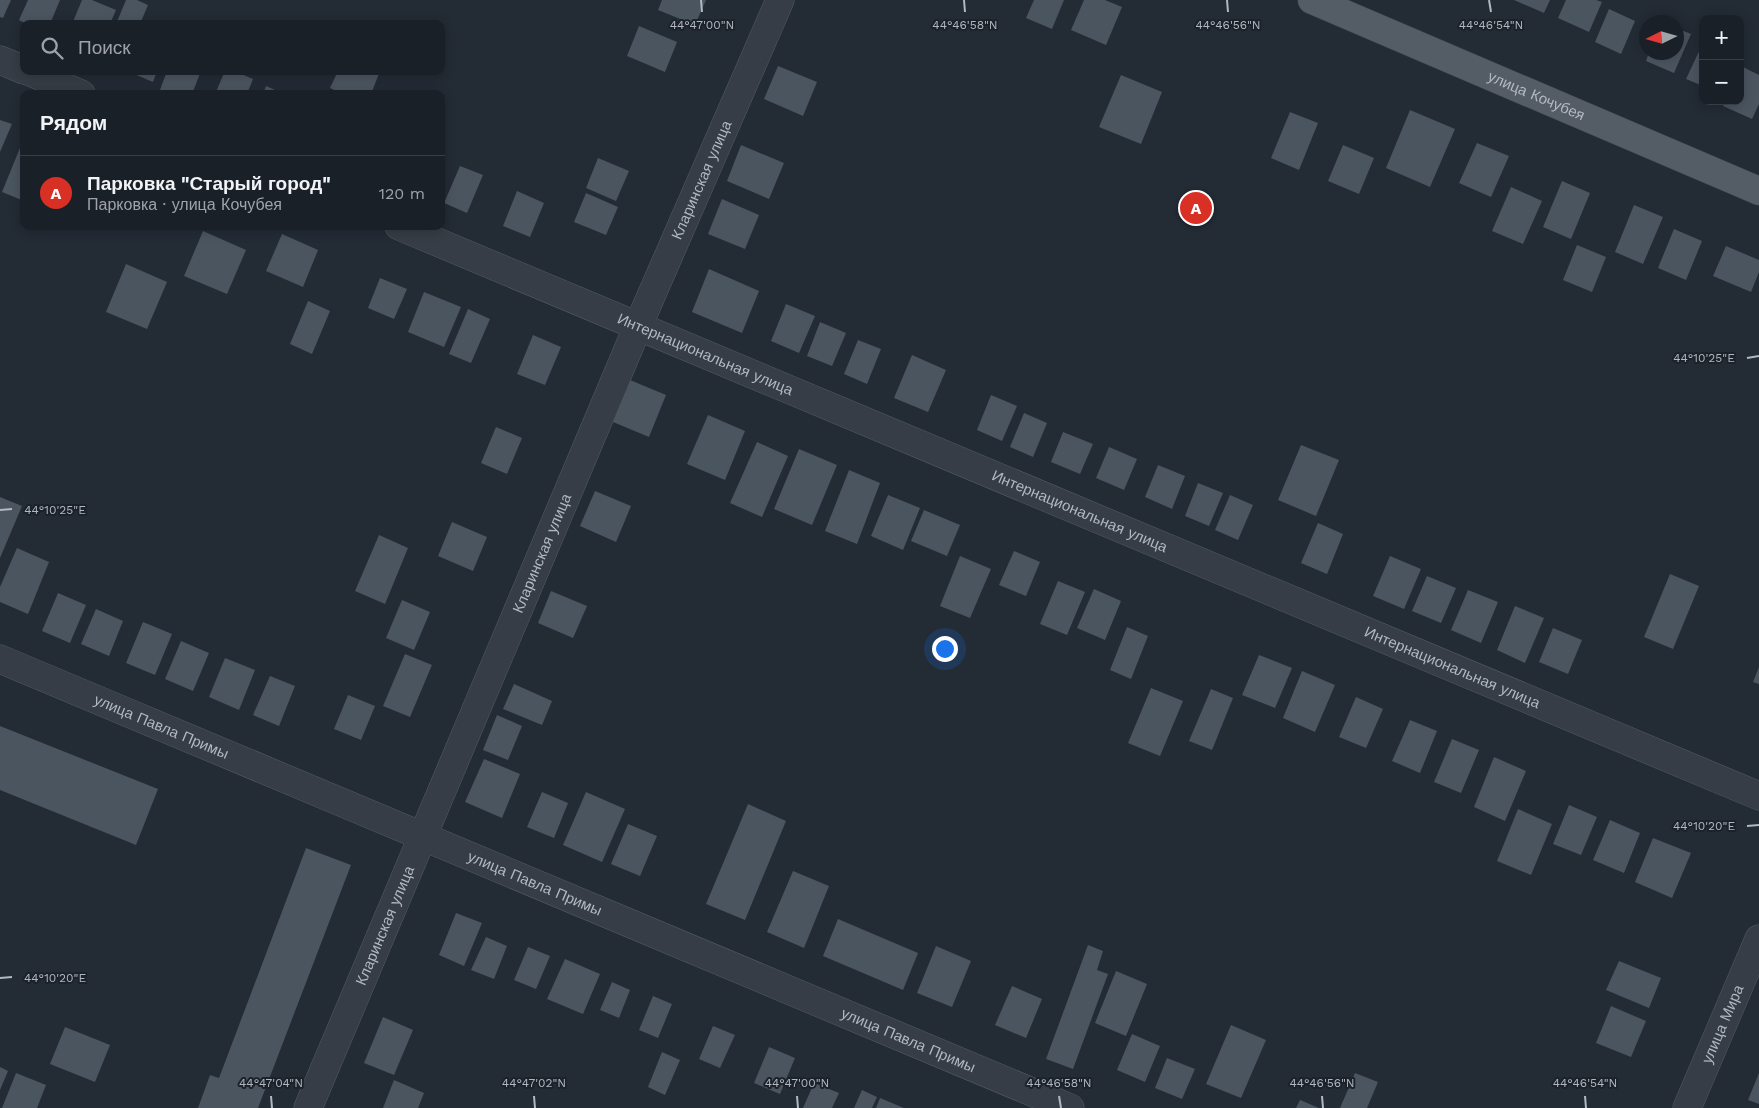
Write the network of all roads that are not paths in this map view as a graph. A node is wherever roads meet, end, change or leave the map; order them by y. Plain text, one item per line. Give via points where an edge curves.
1 (780, 0) edge
2 (1312, 0) edge
3 (0, 60) edge
4 (20, 68) edge
5 (37, 75) edge
6 (73, 90) edge
7 (1759, 191) edge
8 (409, 230) edge
9 (638, 326) junction
10 (0, 659) edge
11 (1759, 796) edge
12 (422, 835) junction
13 (1759, 940) edge
14 (308, 1108) edge
15 (1070, 1108) edge
16 (1687, 1108) edge

1 - 9 street, Кларинская улица
2 - 7 main road, улица Кочубея
3 - 4 street
5 - 6 street
8 - 9 street, Интернациональная улица
9 - 11 street, Интернациональная улица
9 - 12 street, Кларинская улица
10 - 12 street, улица Павла Примы
12 - 14 street, Кларинская улица
12 - 15 street, улица Павла Примы
13 - 16 street, улица Мира

